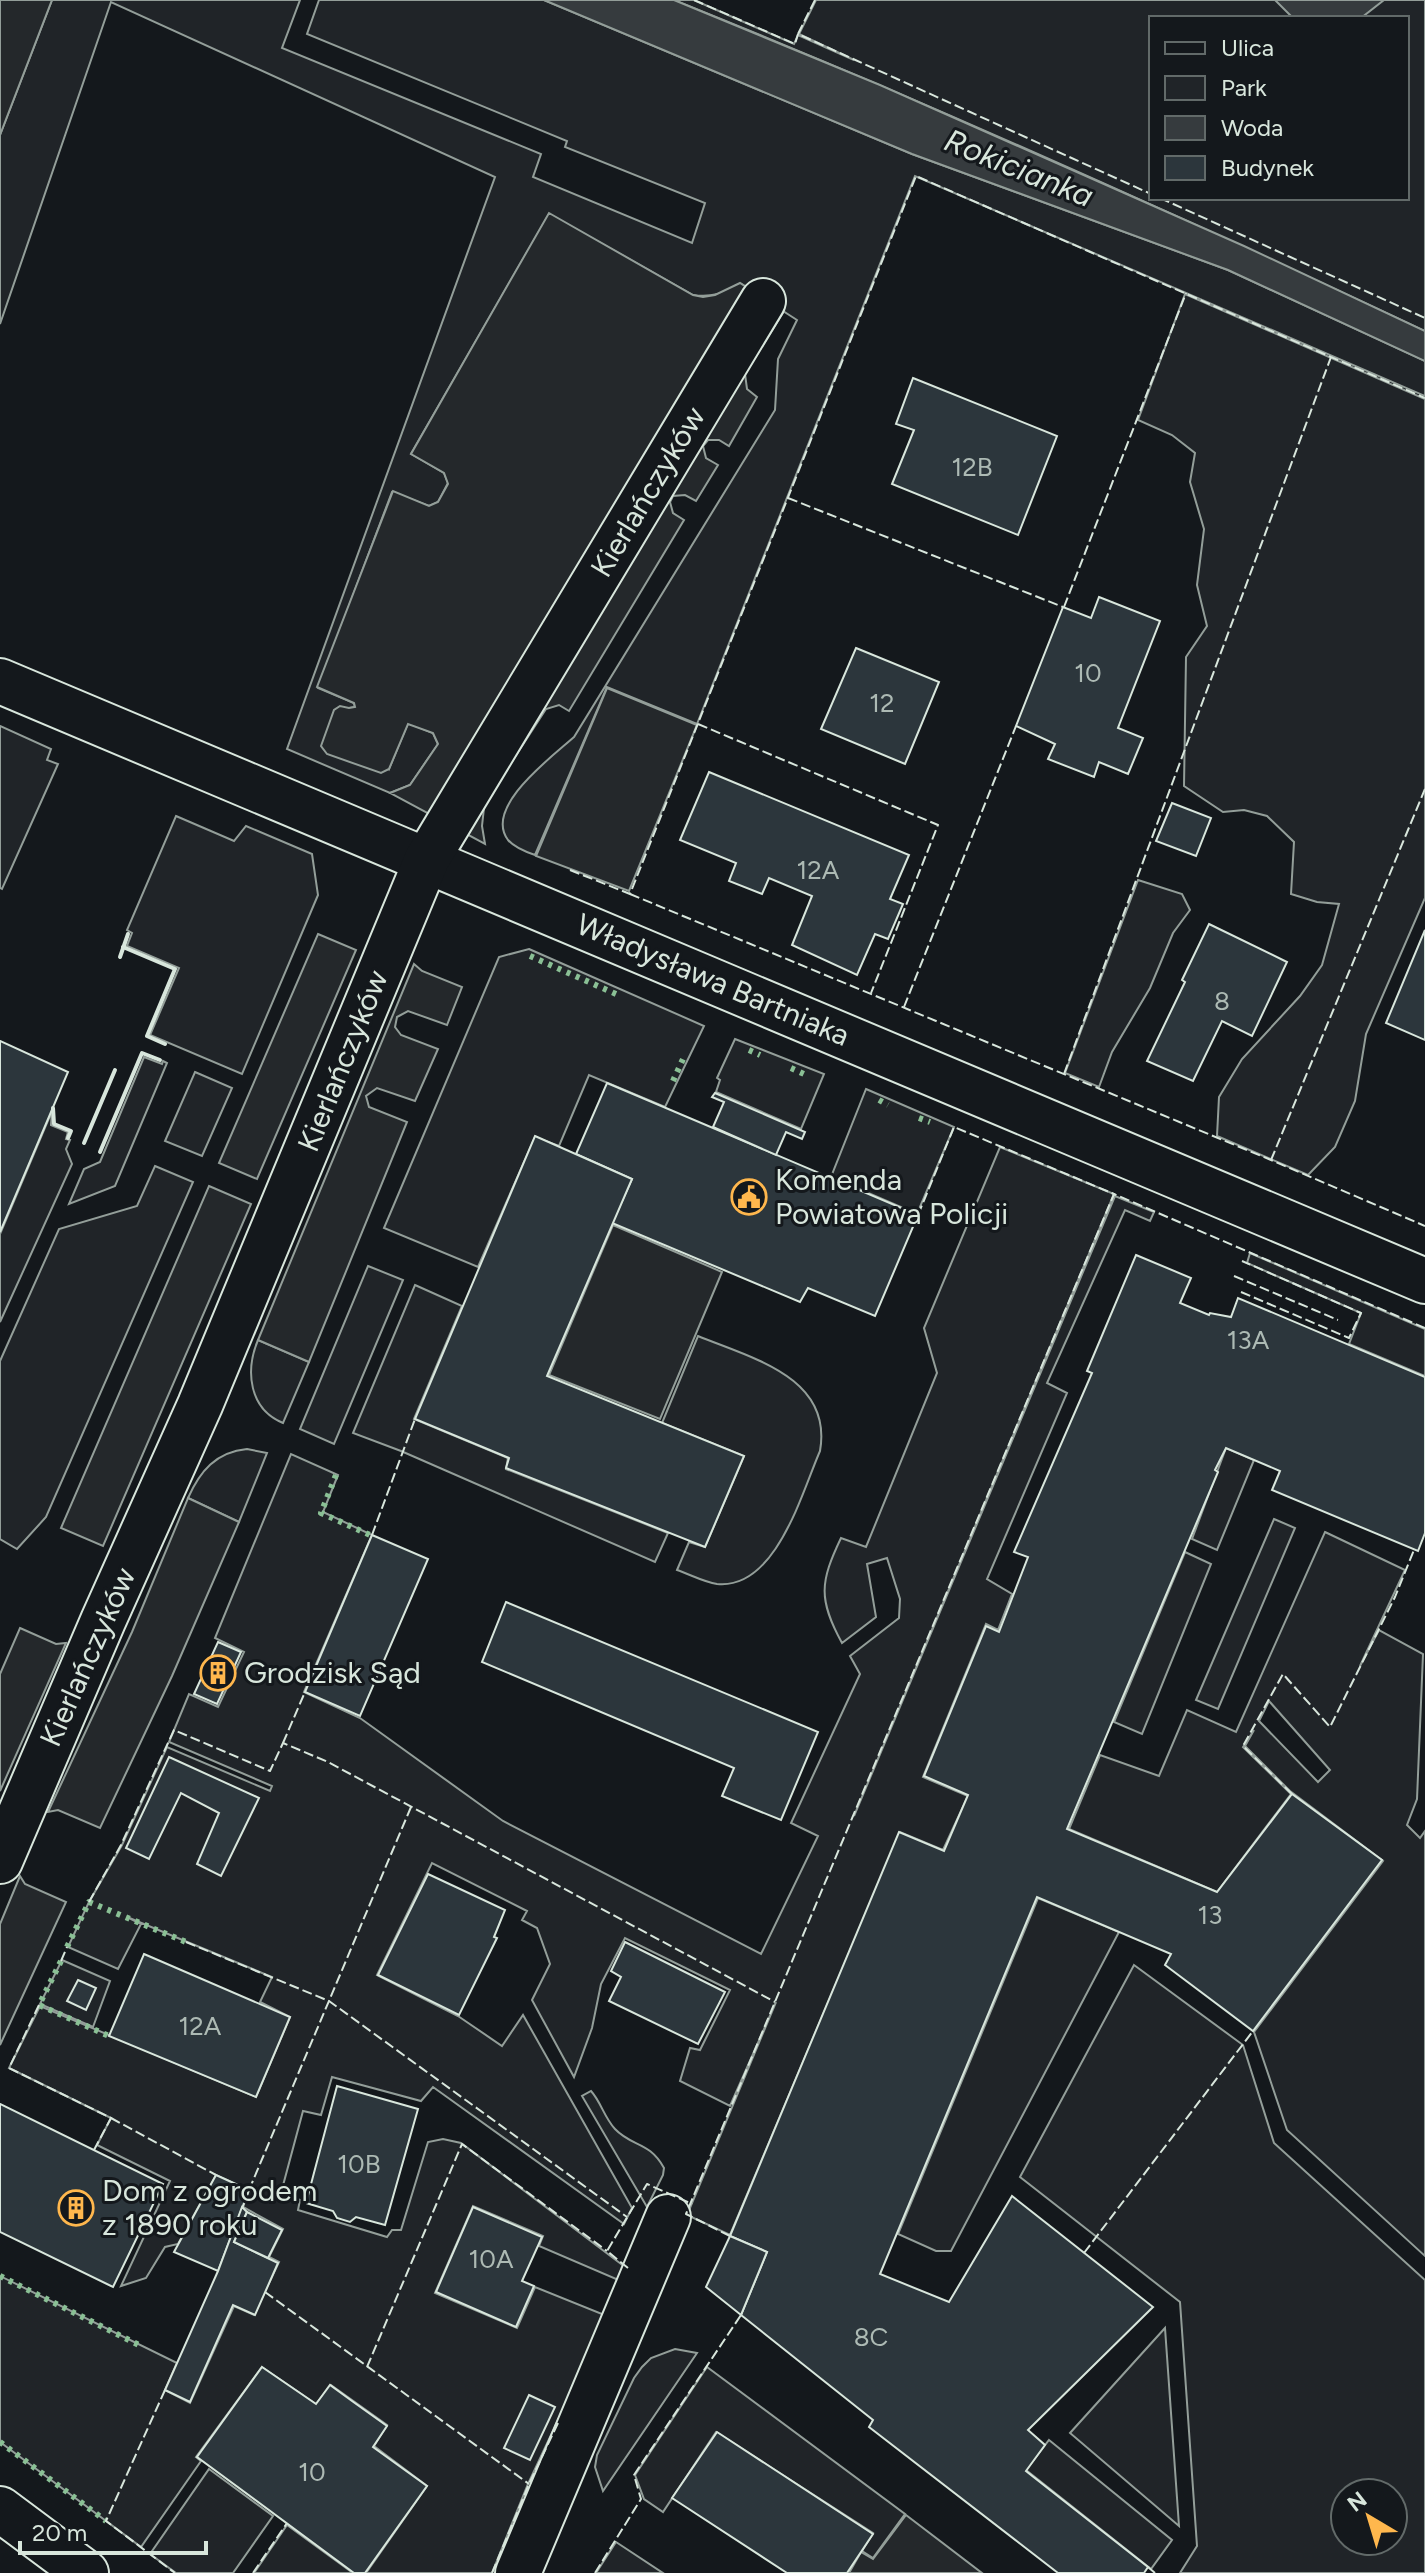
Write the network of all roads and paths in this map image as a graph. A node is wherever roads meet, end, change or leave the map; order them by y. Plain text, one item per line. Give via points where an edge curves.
1 (763, 301) dead end
2 (0, 681) edge
3 (427, 859) junction
4 (1425, 1281) edge
5 (0, 1861) edge
6 (668, 2217) dead end
7 (0, 2509) edge
8 (86, 2573) edge
9 (518, 2573) edge

1 - 3 street, Kierlańczyków
2 - 3 street, Władysława Bartniaka
3 - 4 street, Władysława Bartniaka
3 - 5 street, Kierlańczyków via 200,1405
6 - 9 street
7 - 8 street

